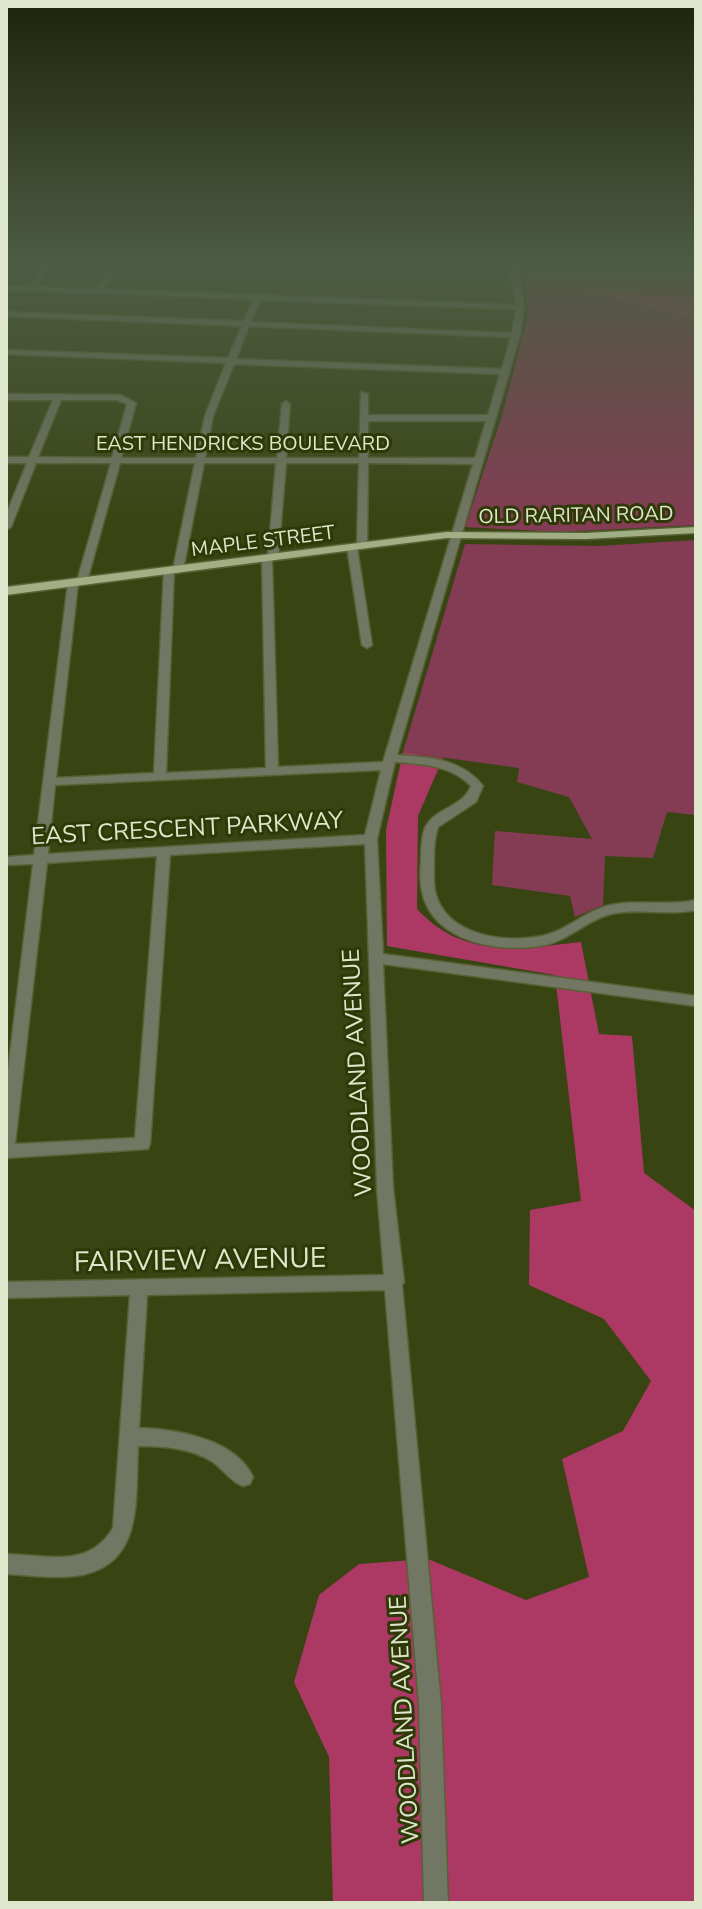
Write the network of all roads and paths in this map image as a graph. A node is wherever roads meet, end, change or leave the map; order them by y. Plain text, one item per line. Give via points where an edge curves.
1 (237, 351) edge
2 (511, 351) edge
3 (6, 352) edge
4 (232, 362) junction
5 (505, 372) junction
6 (364, 394) dead end
7 (6, 397) edge
8 (58, 397) junction
9 (286, 404) dead end
10 (363, 418) junction
11 (492, 418) junction
12 (6, 460) edge
13 (31, 460) junction
14 (117, 461) junction
15 (363, 461) junction
16 (480, 461) junction
17 (201, 462) junction
18 (281, 462) junction
19 (6, 527) edge
20 (696, 530) edge
21 (457, 535) junction
22 (357, 547) junction
23 (270, 558) junction
24 (173, 570) junction
25 (77, 582) junction
26 (6, 591) edge
27 (367, 645) dead end
28 (388, 762) junction
29 (272, 770) junction
30 (160, 775) junction
31 (48, 782) junction
32 (371, 839) junction
33 (164, 853) junction
34 (42, 859) junction
35 (6, 861) edge
36 (696, 905) edge
37 (375, 958) junction
38 (696, 1001) edge
39 (6, 1152) edge
40 (395, 1282) junction
41 (139, 1288) junction
42 (6, 1290) edge
43 (130, 1437) junction
44 (243, 1477) dead end
45 (6, 1564) edge
46 (436, 1903) edge

1 - 4 street
2 - 5 street, WOODLAND AVENUE
3 - 4 street
4 - 5 street
4 - 17 street via 209,416
5 - 11 street, WOODLAND AVENUE
6 - 10 street
7 - 8 street
8 - 13 street
8 - 14 street via 132,403
9 - 18 street
10 - 11 street
10 - 15 street
11 - 16 street, WOODLAND AVENUE
12 - 13 street, EAST HENDRICKS BOULEVARD
13 - 14 street, EAST HENDRICKS BOULEVARD
13 - 19 street
14 - 17 street, EAST HENDRICKS BOULEVARD
14 - 25 street
15 - 16 street, EAST HENDRICKS BOULEVARD
15 - 18 street, EAST HENDRICKS BOULEVARD
15 - 22 street
16 - 21 street, WOODLAND AVENUE
17 - 18 street, EAST HENDRICKS BOULEVARD
17 - 24 street
18 - 23 street
20 - 21 main road, OLD RARITAN ROAD
21 - 22 main road, MAPLE STREET
21 - 28 street, WOODLAND AVENUE
22 - 23 main road, MAPLE STREET
22 - 27 street
23 - 24 main road, MAPLE STREET
23 - 29 street
24 - 25 main road, MAPLE STREET
24 - 30 street
25 - 26 main road, MAPLE STREET
25 - 31 street
28 - 29 street
28 - 32 street, WOODLAND AVENUE
28 - 36 street via 451,767 477,786 472,799 437,817 429,829 430,904 456,930 488,940 528,942 559,935 606,911
29 - 30 street
30 - 31 street
31 - 34 street
32 - 33 street, EAST CRESCENT PARKWAY
32 - 37 street, WOODLAND AVENUE
33 - 34 street, EAST CRESCENT PARKWAY
33 - 39 street via 142,1144
34 - 35 street, EAST CRESCENT PARKWAY
34 - 39 street
37 - 38 street
37 - 40 street, WOODLAND AVENUE via 385,1188
40 - 41 street, FAIRVIEW AVENUE
40 - 46 street, WOODLAND AVENUE via 430,1704
41 - 42 street, FAIRVIEW AVENUE
41 - 43 street
43 - 44 street via 195,1443 230,1462
43 - 45 street via 123,1530 111,1550 86,1566

